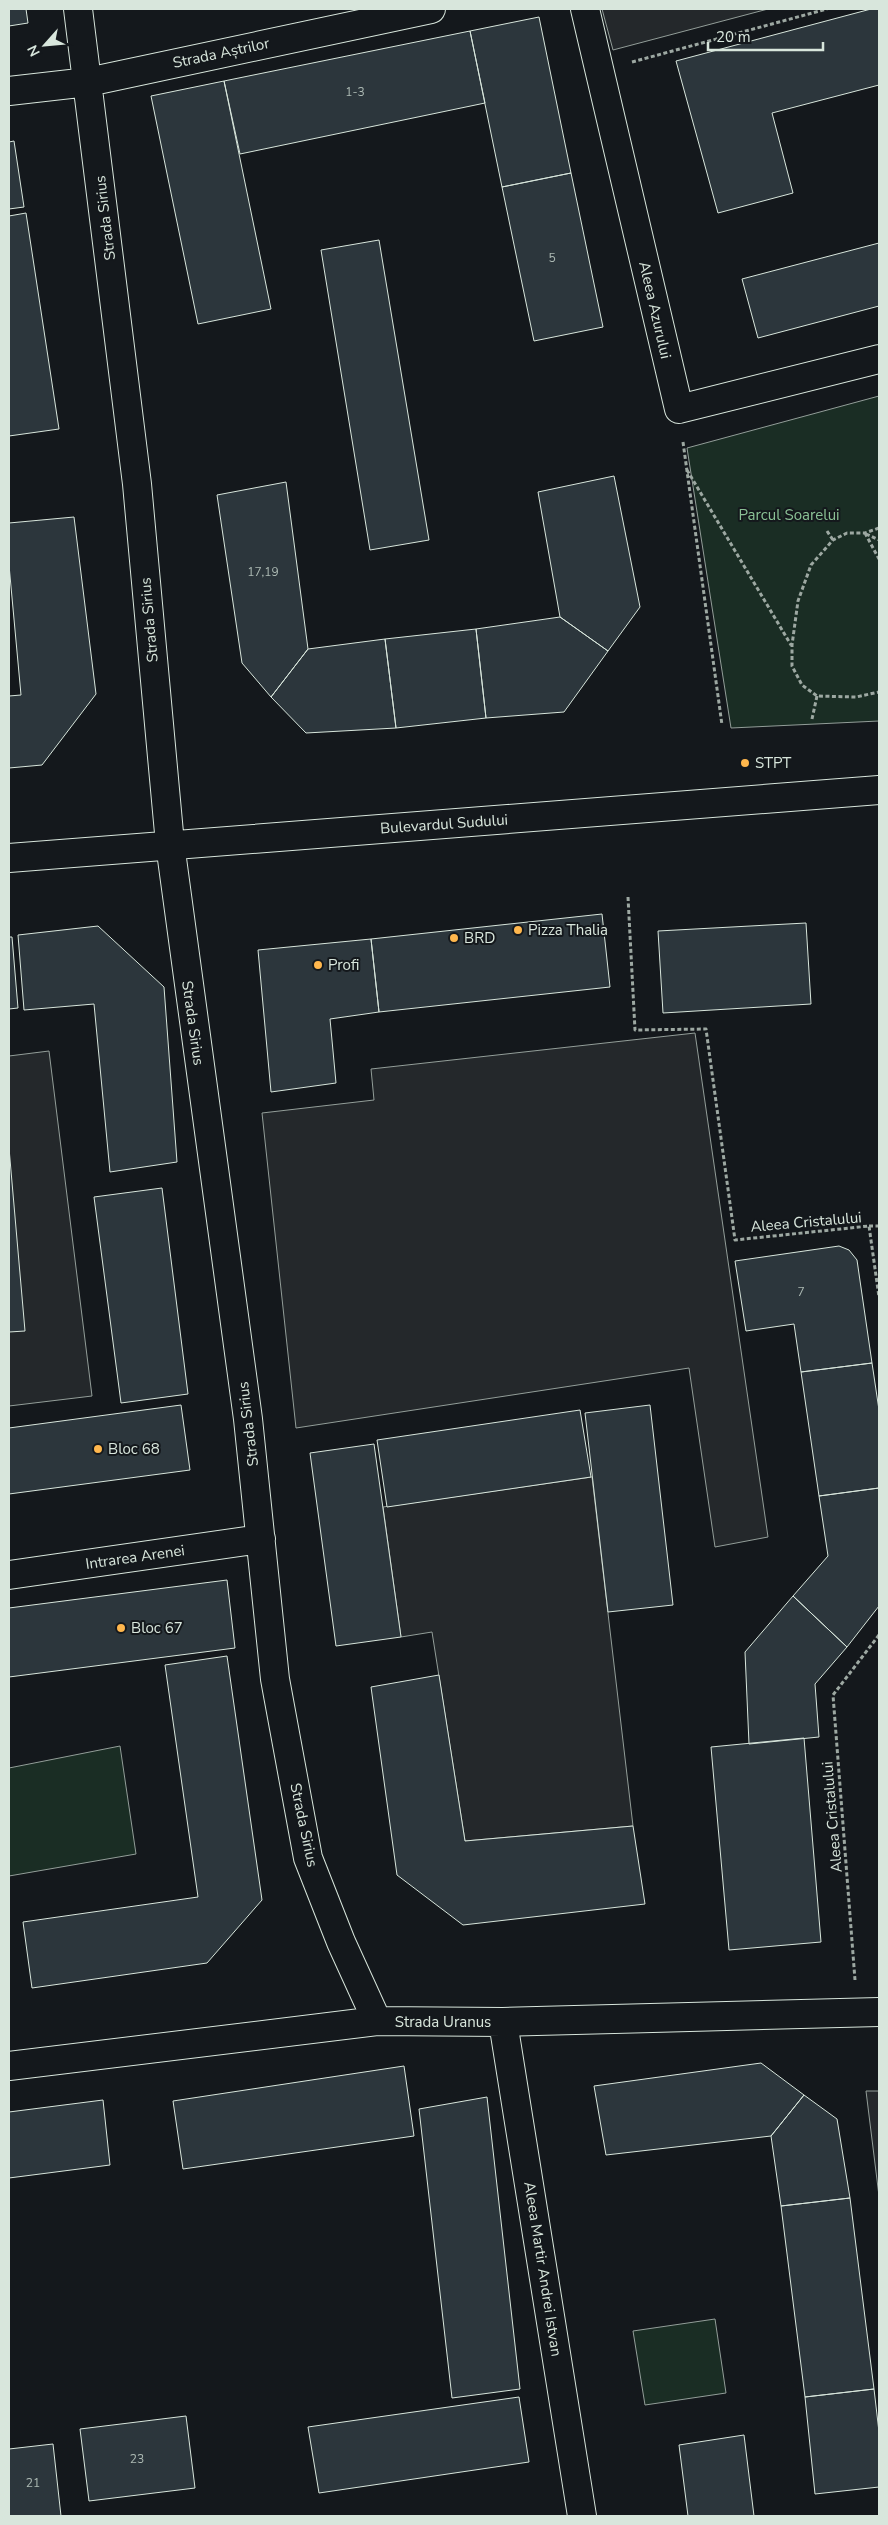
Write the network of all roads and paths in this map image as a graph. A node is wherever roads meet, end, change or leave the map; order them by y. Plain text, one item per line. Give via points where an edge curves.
1 (78, 9) edge
2 (431, 9) edge
3 (585, 9) edge
4 (827, 9) edge
5 (600, 71) junction
6 (88, 82) junction
7 (9, 90) edge
8 (879, 359) edge
9 (679, 409) junction
10 (686, 469) junction
11 (879, 528) edge
12 (827, 530) dead end
13 (866, 533) junction
14 (833, 540) junction
15 (879, 540) edge
16 (879, 559) edge
17 (792, 645) junction
18 (879, 692) edge
19 (817, 696) junction
20 (812, 719) dead end
21 (722, 725) dead end
22 (879, 790) edge
23 (170, 844) junction
24 (9, 858) edge
25 (628, 897) dead end
26 (868, 1226) junction
27 (879, 1226) edge
28 (879, 1297) edge
29 (261, 1539) junction
30 (9, 1575) edge
31 (879, 1635) edge
32 (868, 2012) edge
33 (377, 2022) junction
34 (504, 2022) junction
35 (9, 2066) edge
36 (582, 2516) edge

1 - 6 street, Strada Sirius
2 - 6 street, Strada Aștrilor
3 - 5 street, Aleea Azurului
4 - 5 path
5 - 9 street, Aleea Azurului
6 - 7 street, Strada Aștrilor
6 - 23 street, Strada Sirius via 136,484
8 - 9 street
9 - 10 path
10 - 17 path
10 - 21 path
11 - 13 path
12 - 14 path
13 - 14 path via 847,533
13 - 15 path
13 - 16 path
14 - 17 path via 811,565 798,601
17 - 19 path via 792,666 802,685
18 - 19 path via 856,697
19 - 20 path
22 - 23 street, Bulevardul Sudului
23 - 24 street, Bulevardul Sudului
23 - 29 street, Strada Sirius via 248,1419
25 - 26 path, Aleea Cristalului via 635,1030 706,1028 735,1240
26 - 27 path
26 - 28 path, Aleea Cristalului
29 - 30 street, Intrarea Arenei
29 - 33 street, Strada Sirius via 275,1679 308,1858
31 - 32 path, Aleea Cristalului via 833,1696 854,1957
32 - 34 street, Strada Uranus
33 - 34 street, Strada Uranus
33 - 35 street, Strada Uranus
34 - 36 street, Aleea Martir Andrei Istvan

